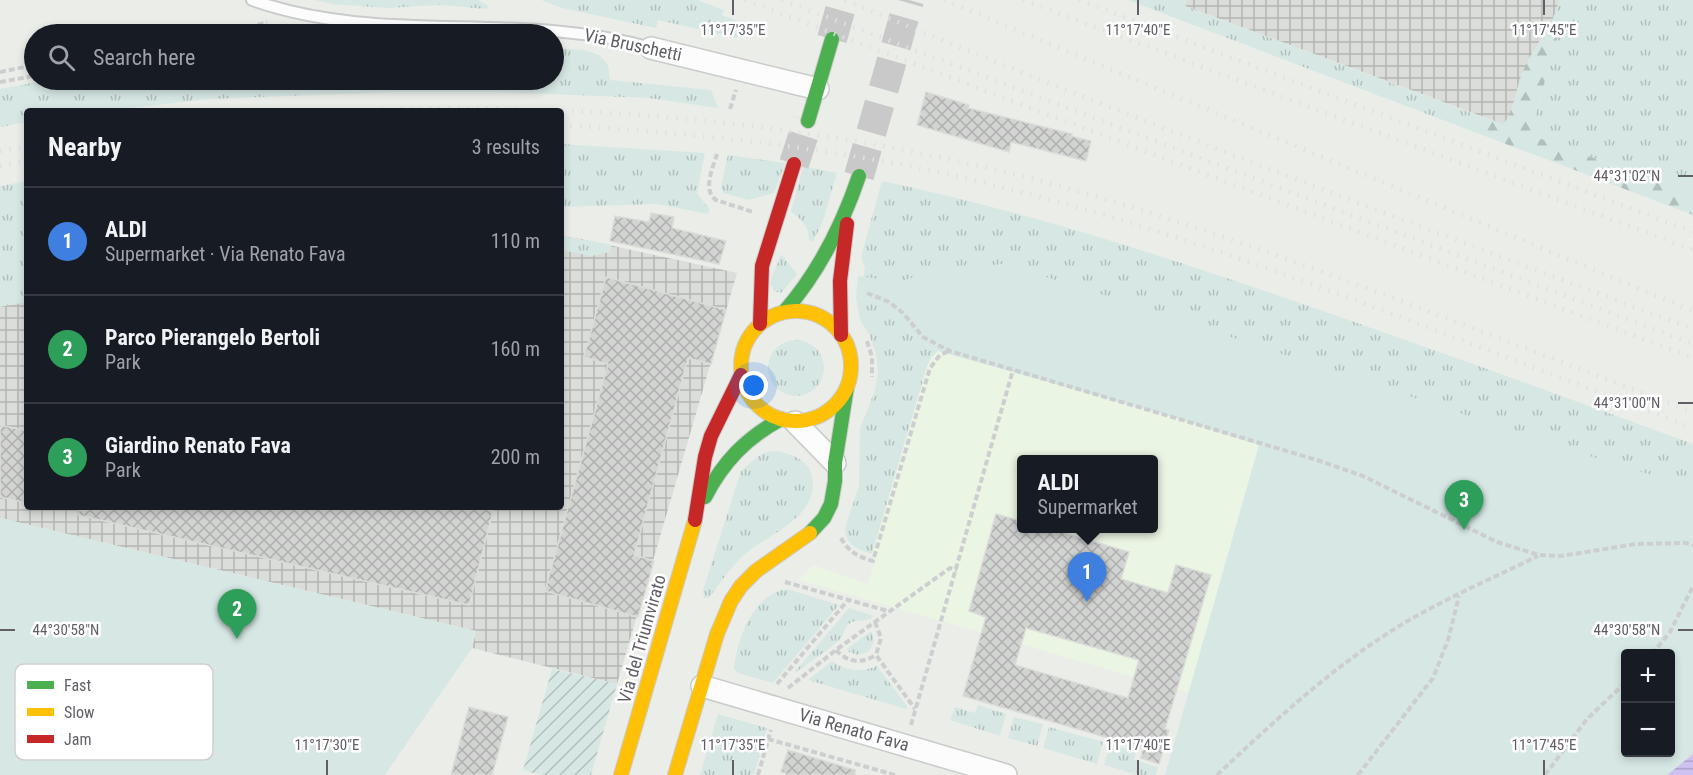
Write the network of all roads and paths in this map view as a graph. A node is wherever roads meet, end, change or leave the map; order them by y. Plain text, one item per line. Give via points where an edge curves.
1 (252, 0) edge
2 (281, 10) junction
3 (262, 24) edge
4 (371, 24) edge
5 (564, 32) edge
6 (831, 39) tunnel mouth
7 (651, 48) joint
8 (24, 67) edge
9 (0, 72) edge
10 (24, 78) edge
11 (0, 82) edge
12 (818, 89) junction
13 (736, 90) dead end
14 (730, 109) dead end
15 (808, 121) tunnel mouth
16 (717, 154) dead end
17 (794, 164) tunnel mouth
18 (859, 176) tunnel mouth
19 (850, 205) junction
20 (760, 215) dead end
21 (862, 292) dead end
22 (784, 312) junction
23 (760, 324) junction
24 (842, 335) junction
25 (950, 351) junction
26 (1014, 370) junction
27 (741, 375) junction
28 (847, 387) junction
29 (788, 420) junction
30 (835, 463) junction
31 (698, 513) junction
32 (1693, 545) edge
33 (1539, 555) junction
34 (873, 561) dead end
35 (957, 570) junction
36 (781, 582) dead end
37 (1693, 586) edge
38 (1459, 596) junction
39 (848, 600) junction
40 (888, 611) junction
41 (875, 622) junction
42 (1656, 649) edge
43 (836, 650) junction
44 (876, 656) junction
45 (702, 686) junction
46 (1621, 687) edge
47 (779, 700) junction
48 (915, 709) junction
49 (768, 739) junction
50 (905, 745) junction
51 (621, 775) edge
52 (675, 775) edge
53 (759, 775) edge
54 (896, 775) edge
55 (1006, 775) edge
56 (1217, 775) edge
57 (1358, 775) edge
58 (1545, 775) edge

1 - 2 lane, Via Bruschetti
2 - 3 path
2 - 4 lane, Via Bruschetti
5 - 7 lane, Via Bruschetti
6 - 12 main road
7 - 12 street, Via Bruschetti
8 - 9 path
10 - 11 path
12 - 15 main road
13 - 14 path
16 - 20 path via 708,190 711,197
17 - 23 main road via 762,266
18 - 19 main road
19 - 22 main road via 806,286
19 - 24 main road via 840,281
21 - 25 path via 889,302 923,337
22 - 23 main road
22 - 24 main road via 810,313 833,325
23 - 27 main road via 745,344
24 - 28 main road via 850,356
25 - 26 path
25 - 34 path via 940,355 930,368
26 - 33 path via 1363,476 1497,542
26 - 35 path
27 - 29 main road via 755,404 771,416
27 - 31 main road, Via del Triumvirato via 711,436
28 - 29 main road via 834,407 822,415 809,420
28 - 30 main road
29 - 30 street
29 - 31 main road, Via del Triumvirato via 750,437 732,455 716,475
30 - 45 main road via 833,495 824,518 741,586 723,616
31 - 51 main road, Via del Triumvirato
32 - 33 path via 1636,544 1561,556
33 - 38 path
35 - 40 path via 950,568
35 - 48 path
36 - 39 path
37 - 42 path via 1670,632
38 - 56 path via 1419,615 1357,654 1289,707
38 - 57 path via 1433,678
39 - 40 path
39 - 47 path via 772,689
40 - 41 path
41 - 43 path
41 - 44 path via 881,638
43 - 44 path via 851,661
43 - 47 path
44 - 48 path
45 - 47 street, Via Renato Fava
45 - 52 main road
46 - 58 path via 1587,719
47 - 49 path
47 - 50 street, Via Renato Fava
48 - 50 path
49 - 53 path
49 - 54 path
50 - 54 path
50 - 55 street, Via Renato Fava

